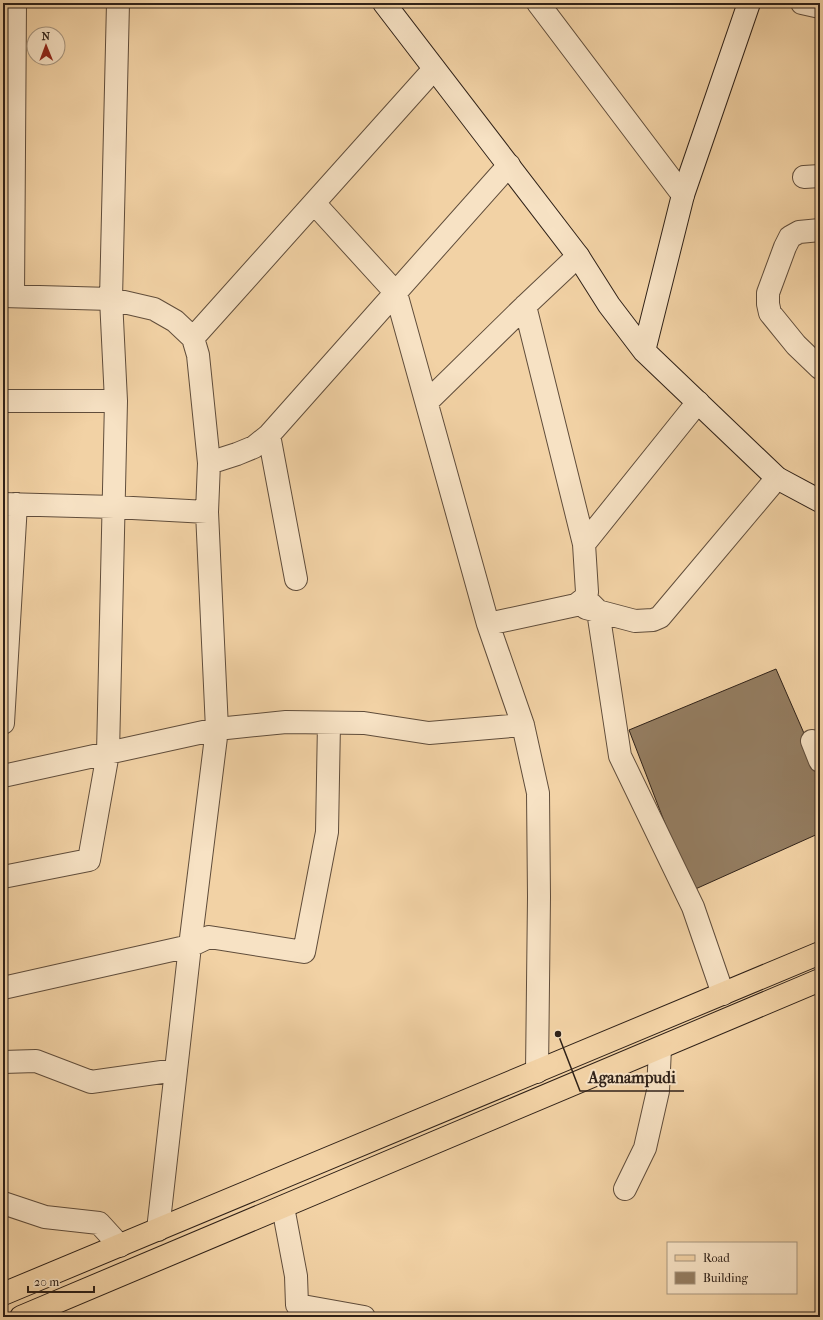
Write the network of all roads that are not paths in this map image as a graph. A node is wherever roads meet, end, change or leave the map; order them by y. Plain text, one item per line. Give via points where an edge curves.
1 (15, 3) edge
2 (118, 3) edge
3 (384, 3) edge
4 (538, 3) edge
5 (749, 3) edge
6 (802, 3) edge
7 (820, 7) edge
8 (434, 69) junction
9 (509, 164) junction
10 (8, 180) edge
11 (683, 195) junction
12 (314, 203) junction
13 (820, 230) edge
14 (578, 256) junction
15 (396, 293) junction
16 (8, 296) edge
17 (111, 299) junction
18 (525, 306) junction
19 (193, 338) junction
20 (644, 352) junction
21 (820, 368) edge
22 (3, 401) edge
23 (116, 401) junction
24 (427, 402) junction
25 (698, 402) junction
26 (269, 435) junction
27 (209, 463) junction
28 (777, 478) junction
29 (820, 501) edge
30 (9, 504) edge
31 (114, 507) junction
32 (207, 512) junction
33 (584, 544) junction
34 (296, 579) dead end
35 (586, 604) junction
36 (488, 624) junction
37 (3, 723) edge
38 (329, 723) junction
39 (523, 725) junction
40 (217, 729) junction
41 (108, 753) junction
42 (3, 776) edge
43 (3, 877) edge
44 (190, 946) junction
45 (820, 953) edge
46 (820, 980) edge
47 (3, 988) edge
48 (723, 994) junction
49 (660, 1048) junction
50 (3, 1062) edge
51 (176, 1070) junction
52 (537, 1072) junction
53 (440, 1112) junction
54 (450, 1136) junction
55 (625, 1189) dead end
56 (3, 1203) edge
57 (283, 1207) junction
58 (158, 1230) junction
59 (120, 1246) junction
60 (3, 1294) edge
61 (22, 1317) edge
62 (364, 1317) edge

1 - 10 street
2 - 17 street
3 - 8 street
4 - 11 street
5 - 11 street
6 - 7 street
8 - 9 street
8 - 12 street
9 - 14 street
9 - 15 street
10 - 16 street
11 - 20 street
12 - 15 street
12 - 19 street
13 - 21 street via 799,232 790,237 768,293 770,313 796,345
14 - 18 street
14 - 20 street via 609,305
15 - 24 street
15 - 26 street
16 - 17 street
17 - 19 street via 154,309 176,322
17 - 23 street
18 - 24 street
18 - 33 street
19 - 27 street via 198,355
20 - 25 street
22 - 23 street
23 - 31 street
24 - 36 street
25 - 28 street
25 - 33 street
26 - 27 street via 248,449
26 - 34 street
27 - 32 street
28 - 29 street
28 - 35 street via 660,617 635,621
30 - 31 street
30 - 37 street
31 - 32 street
31 - 41 street
32 - 40 street
33 - 35 street
35 - 36 street
35 - 48 street via 620,756 693,907
36 - 39 street
38 - 39 street via 364,723 428,733
38 - 40 street via 286,722
38 - 44 street via 327,832 304,952 209,937
39 - 52 street via 538,793
40 - 41 street
40 - 44 street
41 - 42 street
41 - 43 street via 89,860
44 - 47 street
44 - 51 street
45 - 48 main road
46 - 49 main road
48 - 52 main road
49 - 54 main road
49 - 55 street via 658,1091 645,1148
50 - 51 street via 36,1061 91,1082
51 - 58 street
52 - 53 main road
53 - 54 main road
53 - 58 main road
54 - 57 main road
56 - 59 street via 45,1217 99,1223
57 - 61 main road
57 - 62 street via 296,1276 297,1305
58 - 59 main road
59 - 60 main road

